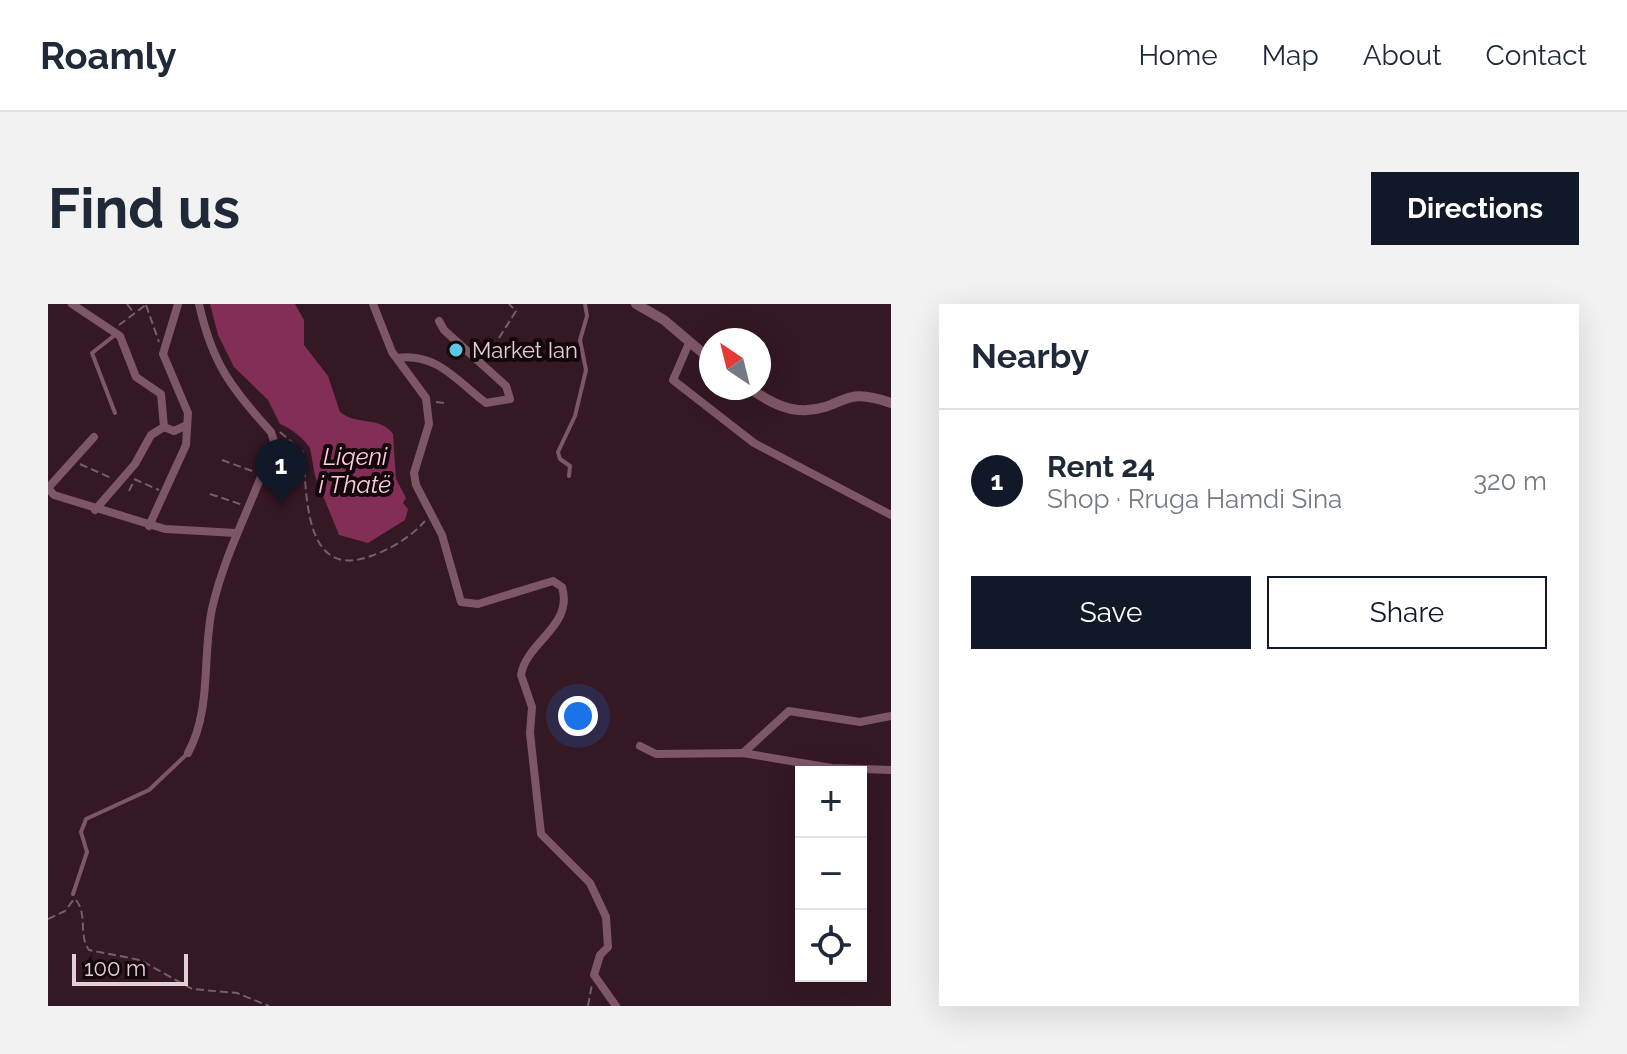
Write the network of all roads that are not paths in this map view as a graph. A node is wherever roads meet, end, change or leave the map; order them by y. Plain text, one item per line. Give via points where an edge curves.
1 (178, 304) edge
2 (199, 304) edge
3 (373, 304) edge
4 (585, 304) edge
5 (636, 304) edge
6 (75, 305) edge
7 (439, 321) dead end
8 (117, 333) junction
9 (689, 343) junction
10 (699, 351) edge
11 (397, 358) junction
12 (767, 400) edge
13 (891, 403) edge
14 (115, 413) dead end
15 (187, 425) junction
16 (164, 427) junction
17 (94, 437) dead end
18 (569, 476) dead end
19 (48, 488) edge
20 (95, 510) junction
21 (891, 515) edge
22 (149, 526) junction
23 (236, 533) junction
24 (891, 716) edge
25 (640, 746) dead end
26 (188, 753) joint
27 (743, 753) junction
28 (891, 770) edge
29 (74, 896) road end
30 (616, 1006) edge

1 - 15 street via 163,354 188,413
2 - 23 street via 206,336 229,385 274,441
3 - 11 street
4 - 18 lane via 580,340 586,370 575,416 558,452 570,466
5 - 9 street
6 - 8 street
7 - 11 street via 506,386 510,399 486,403 433,362
8 - 14 lane via 92,353
8 - 16 street via 136,377 161,394
9 - 10 street
9 - 21 street via 673,380 754,443
11 - 30 street via 427,402 429,424 414,473 416,485 442,535 461,602 478,604 553,581 564,593 559,618 529,655 521,675 532,707 541,834 590,883 610,930 594,975
12 - 13 street via 807,410 853,395
15 - 16 street via 174,431
15 - 22 street via 186,445
16 - 20 street via 151,435 135,464
17 - 19 street
19 - 20 street
20 - 22 street
22 - 23 street
23 - 26 street via 213,608 202,716
24 - 27 street via 860,722 789,711
25 - 27 street via 656,754
26 - 29 lane via 149,790 86,819 81,832 87,852
27 - 28 street via 832,768

